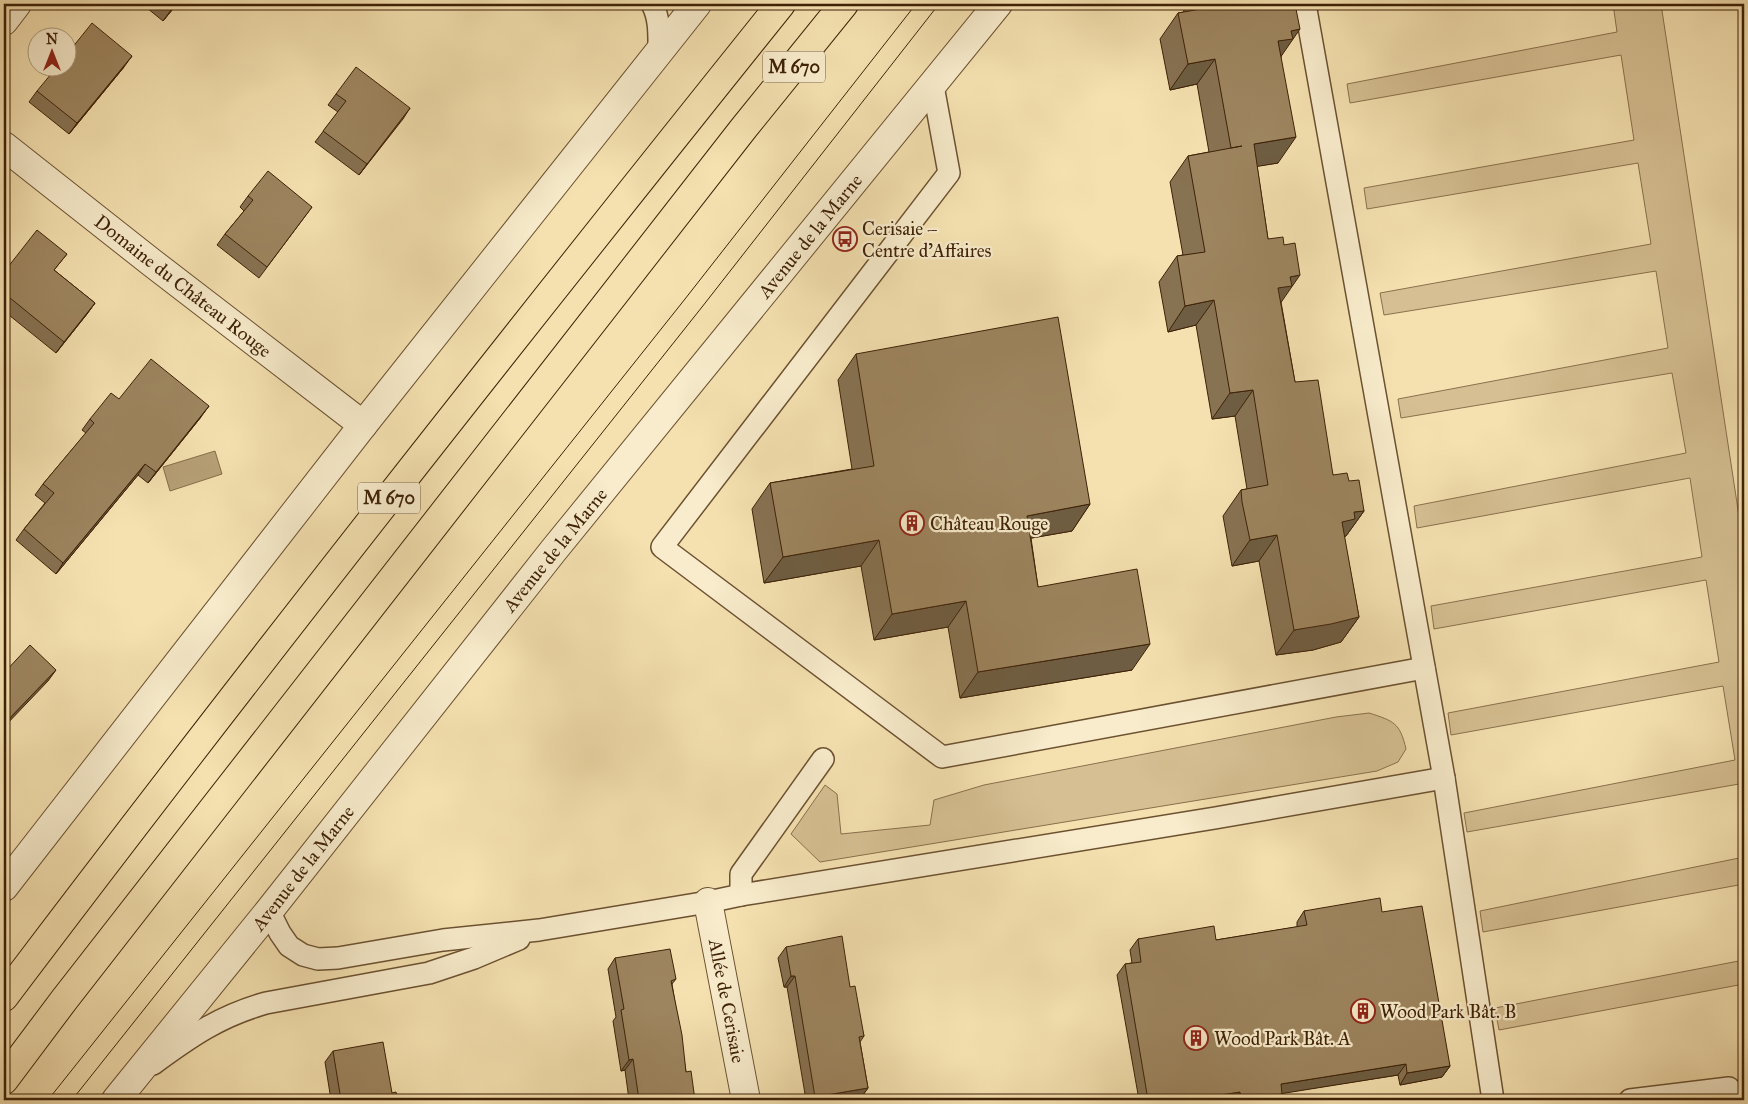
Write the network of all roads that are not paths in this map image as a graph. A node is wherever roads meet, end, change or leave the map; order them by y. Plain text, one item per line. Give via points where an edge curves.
1 (17, 4) edge
2 (652, 4) edge
3 (697, 4) edge
4 (781, 4) edge
5 (844, 4) edge
6 (998, 4) edge
7 (1305, 4) edge
8 (4, 21) edge
9 (659, 51) junction
10 (933, 86) junction
11 (4, 146) edge
12 (363, 425) junction
13 (1424, 668) junction
14 (823, 758) dead end
15 (1444, 778) junction
16 (4, 887) edge
17 (741, 895) junction
18 (708, 902) junction
19 (269, 911) junction
20 (539, 930) junction
21 (4, 998) edge
22 (133, 1079) junction
23 (4, 1080) edge
24 (116, 1100) edge
25 (746, 1100) edge
26 (1493, 1100) edge
27 (1630, 1100) edge
28 (1731, 1100) edge

1 - 8 street
2 - 9 lane via 660,33
3 - 9 street
4 - 21 main road, M 670 via 590,241 309,600
5 - 23 main road, M 670
6 - 10 street, Avenue de la Marne
7 - 13 lane
9 - 12 street
10 - 13 lane via 949,173 662,547 942,757
10 - 19 street, Avenue de la Marne via 547,559
11 - 12 street, Domaine du Château Rouge
12 - 16 street
13 - 15 lane
14 - 17 lane via 741,874
15 - 17 lane
15 - 26 lane
17 - 18 lane
18 - 20 lane
18 - 25 street, Allée de Cerisaie
19 - 20 lane via 289,946 318,959 443,940
19 - 22 street, Avenue de la Marne
20 - 22 lane via 429,973 243,1009 204,1028
22 - 24 street, Avenue de la Marne
27 - 28 lane via 1729,1088

